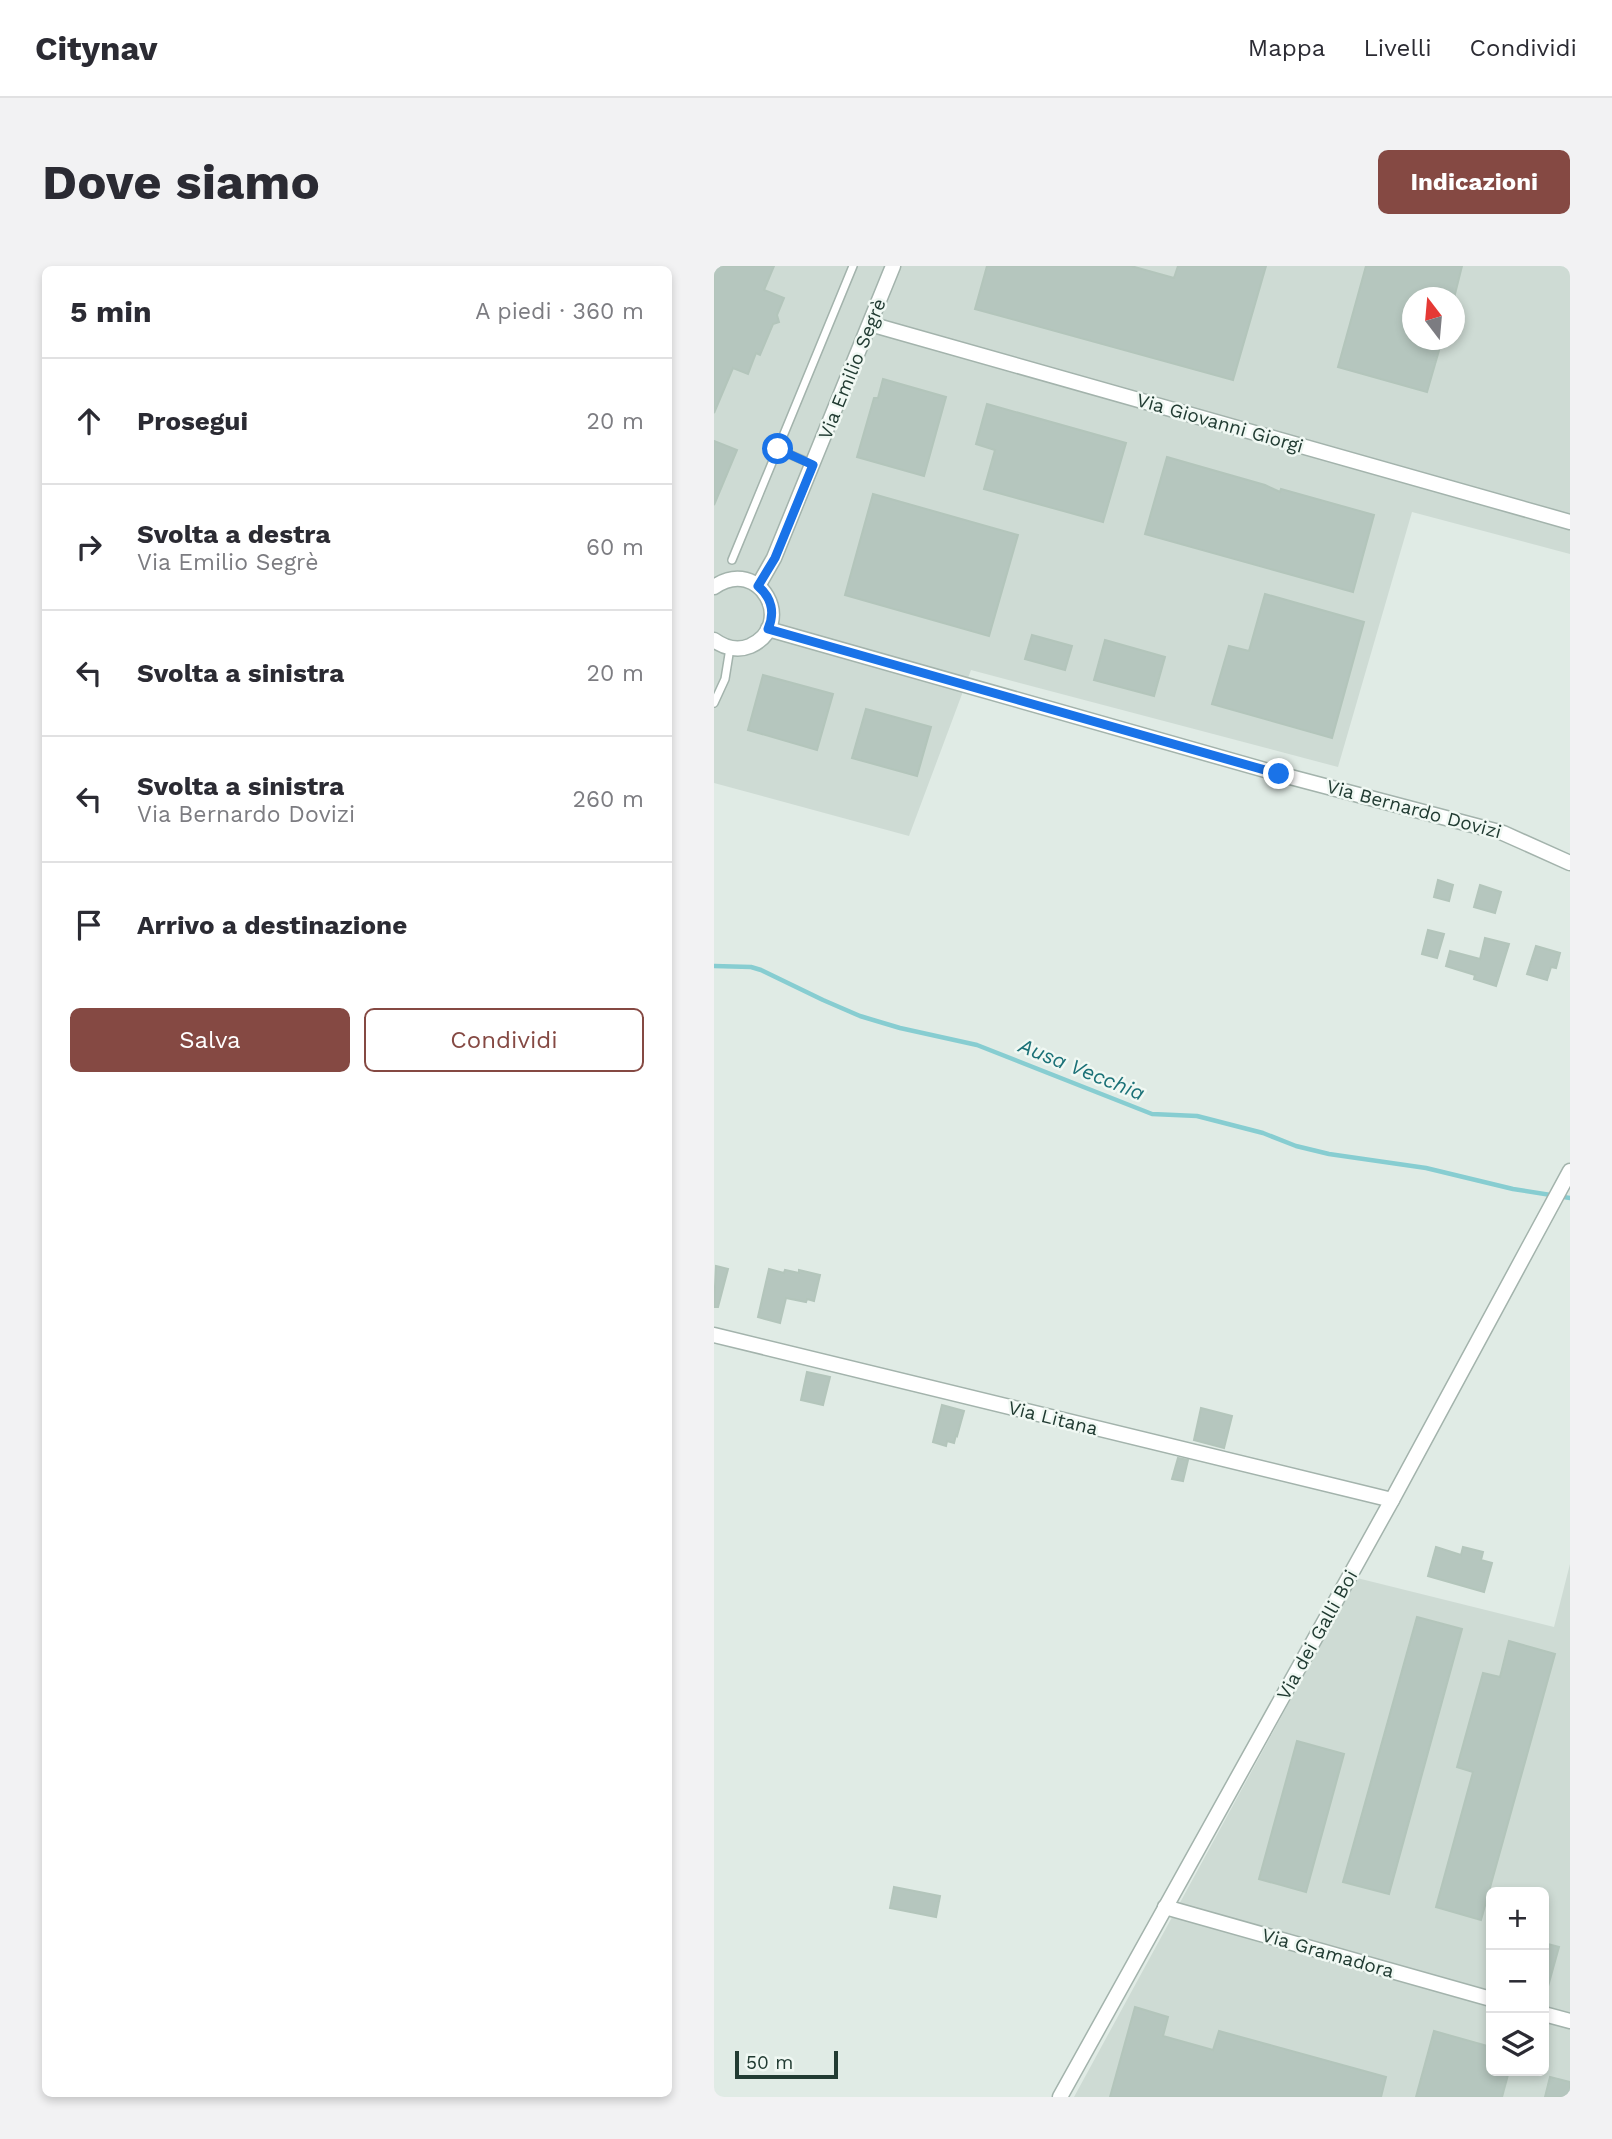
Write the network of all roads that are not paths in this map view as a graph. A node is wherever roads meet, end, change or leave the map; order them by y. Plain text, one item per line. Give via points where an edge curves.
1 (853, 266) edge
2 (893, 266) edge
3 (870, 324) junction
4 (778, 449) junction
5 (813, 465) junction
6 (1570, 522) edge
7 (732, 560) dead end
8 (758, 586) junction
9 (714, 587) edge
10 (768, 629) junction
11 (714, 640) edge
12 (730, 648) junction
13 (714, 703) edge
14 (1570, 863) edge
15 (1569, 1172) edge
16 (714, 1335) edge
17 (1392, 1500) junction
18 (1165, 1907) junction
19 (1486, 1998) edge
20 (1549, 2015) edge
21 (1570, 2021) edge
22 (1060, 2097) edge

1 - 4 lane
2 - 3 street, Via Emilio Segrè
3 - 5 street, Via Emilio Segrè
3 - 6 street, Via Giovanni Giorgi
4 - 5 lane
4 - 7 lane
5 - 8 street, Via Emilio Segrè via 775,558
8 - 9 street via 736,578
8 - 10 street via 772,609
10 - 12 street via 752,645
10 - 14 street, Via Bernardo Dovizi via 1503,833
11 - 12 street
12 - 13 lane
15 - 17 street, Via dei Galli Boi
16 - 17 street, Via Litana
17 - 18 street, Via dei Galli Boi
18 - 19 street, Via Gramadora
18 - 22 street, Via dei Galli Boi
20 - 21 street

